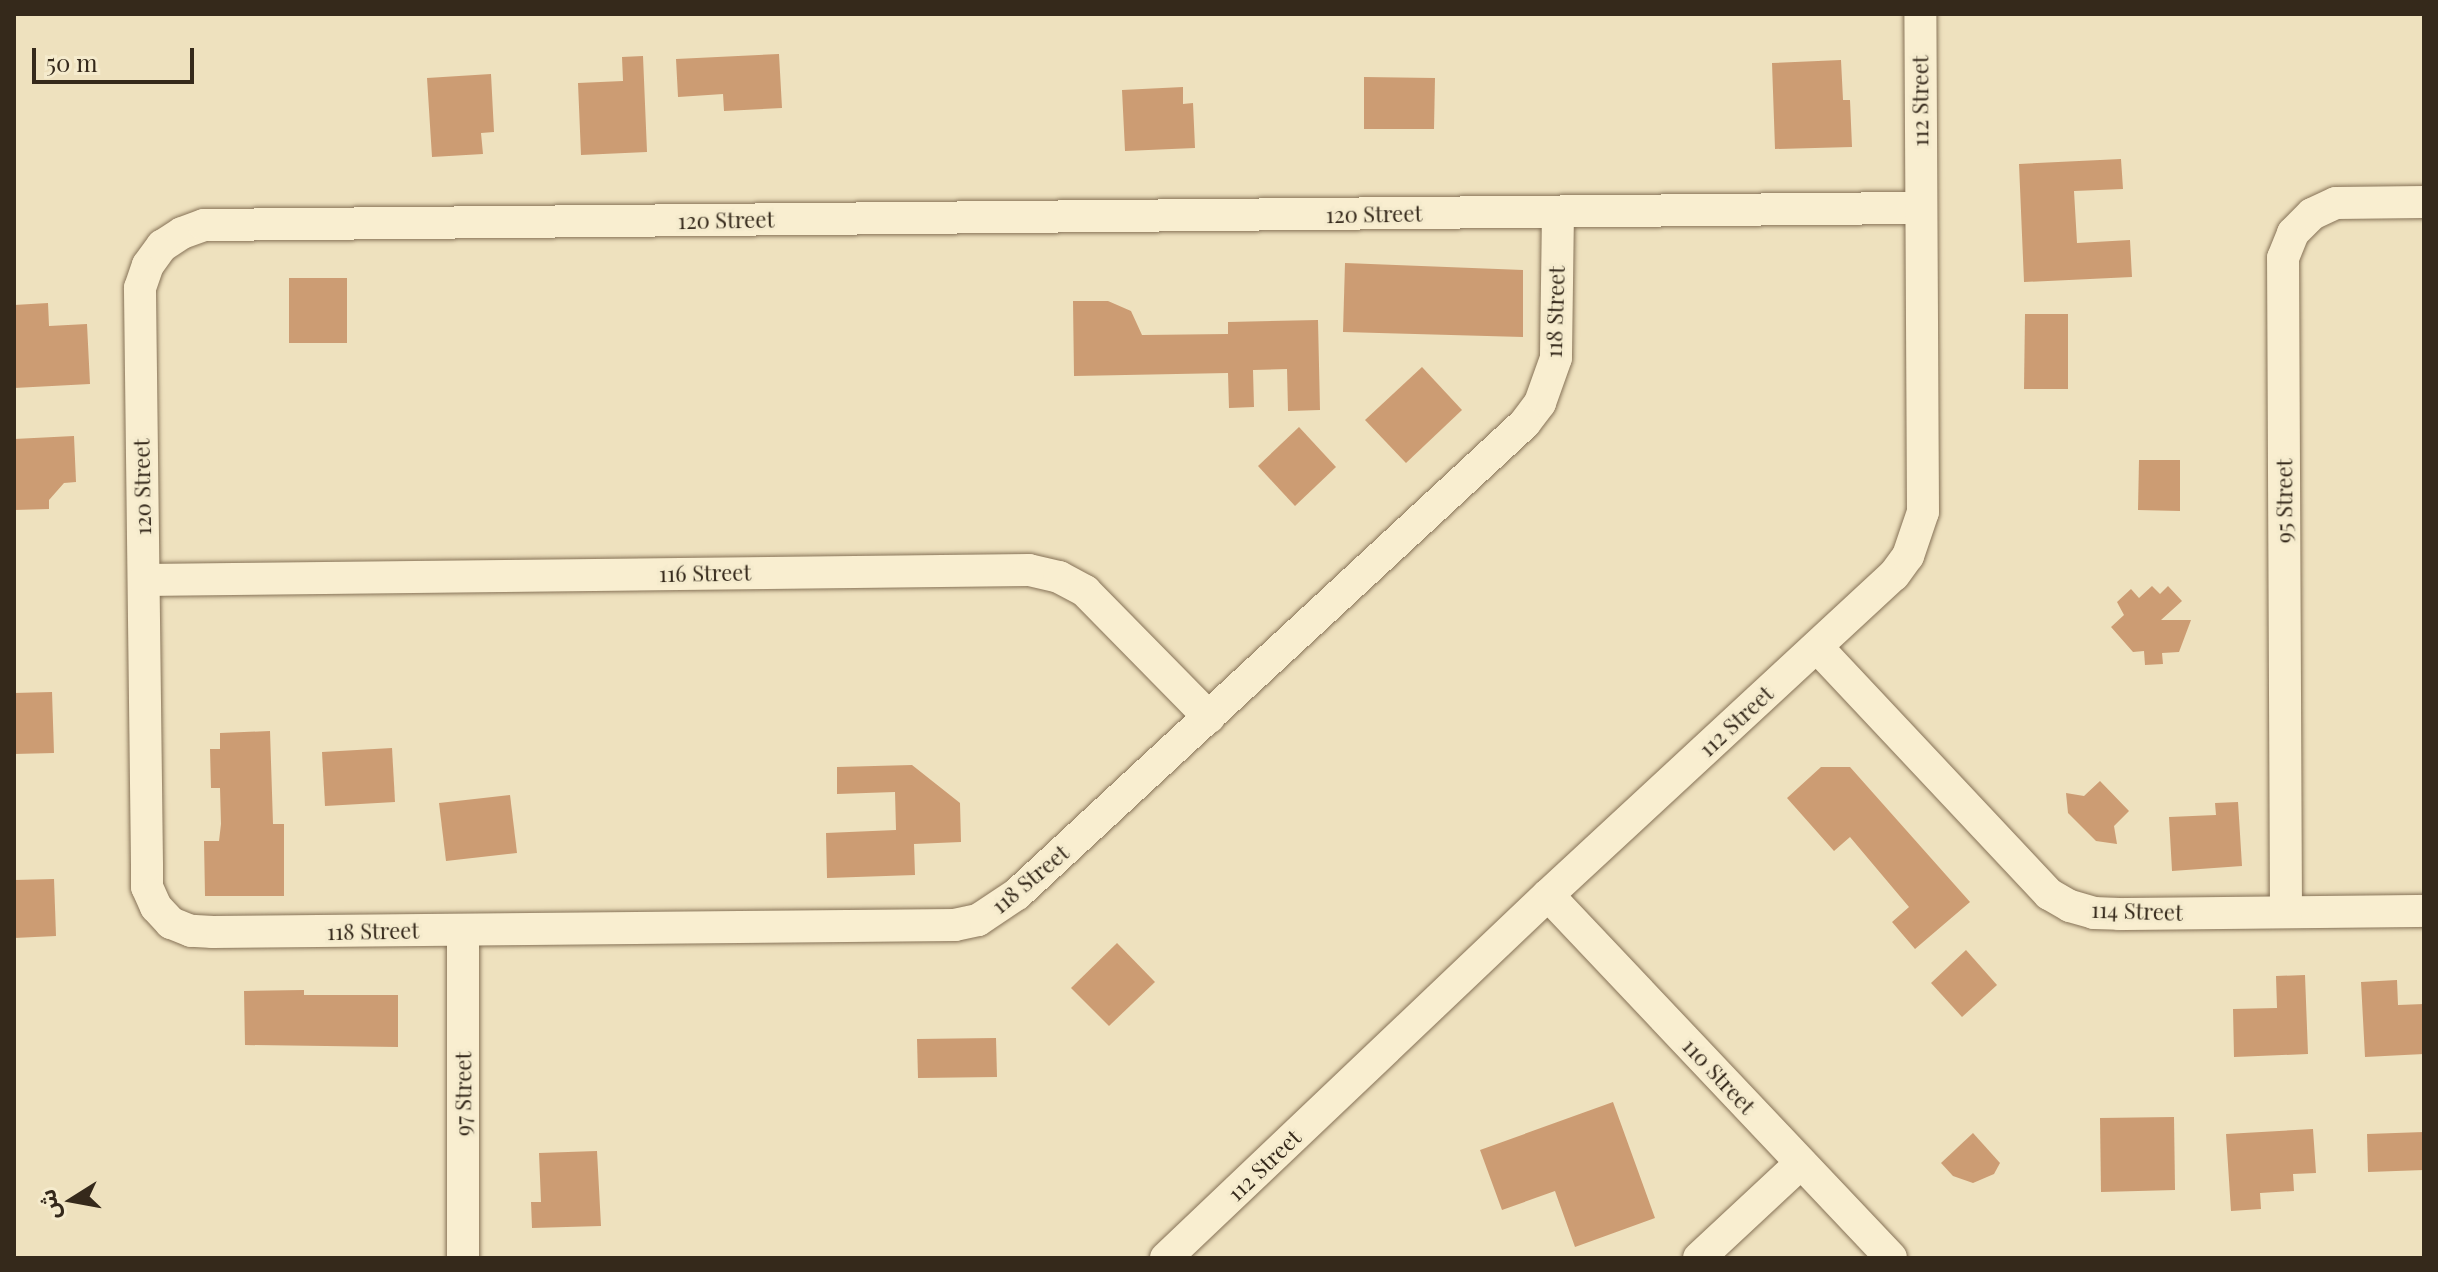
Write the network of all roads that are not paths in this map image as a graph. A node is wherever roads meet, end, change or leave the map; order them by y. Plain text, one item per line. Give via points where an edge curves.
1 (1920, 14) edge
2 (2424, 202) edge
3 (1921, 208) junction
4 (1558, 212) junction
5 (144, 580) junction
6 (1817, 647) junction
7 (1209, 717) junction
8 (147, 865) joint
9 (1548, 895) junction
10 (2424, 911) edge
11 (2286, 912) junction
12 (463, 930) junction
13 (1801, 1163) junction
14 (1193, 1244) edge
15 (463, 1258) edge
16 (1166, 1258) edge
17 (1699, 1258) edge
18 (1891, 1258) edge

1 - 3 street, 112 Street
2 - 11 street, 95 Street via 2336,203 2312,214 2293,233 2283,258
3 - 4 street, 120 Street
3 - 6 street, 112 Street via 1923,512 1918,535 1894,575
4 - 5 street, 120 Street via 204,225 162,246 140,288
4 - 7 street, 118 Street via 1556,358 1540,403 1525,423
5 - 7 street, 116 Street via 1029,570 1085,591
5 - 8 street, 120 Street
6 - 9 street, 112 Street
6 - 11 street, 114 Street via 2040,885 2070,906 2094,913
7 - 12 street, 118 Street via 1017,894 978,920 955,925
8 - 12 street, 118 Street via 147,887 156,907 171,923 191,931
9 - 13 street, 110 Street
9 - 14 street, 112 Street
10 - 11 street, 114 Street
12 - 15 street, 97 Street
13 - 17 street
13 - 18 street, 110 Street
14 - 16 street, 112 Street

